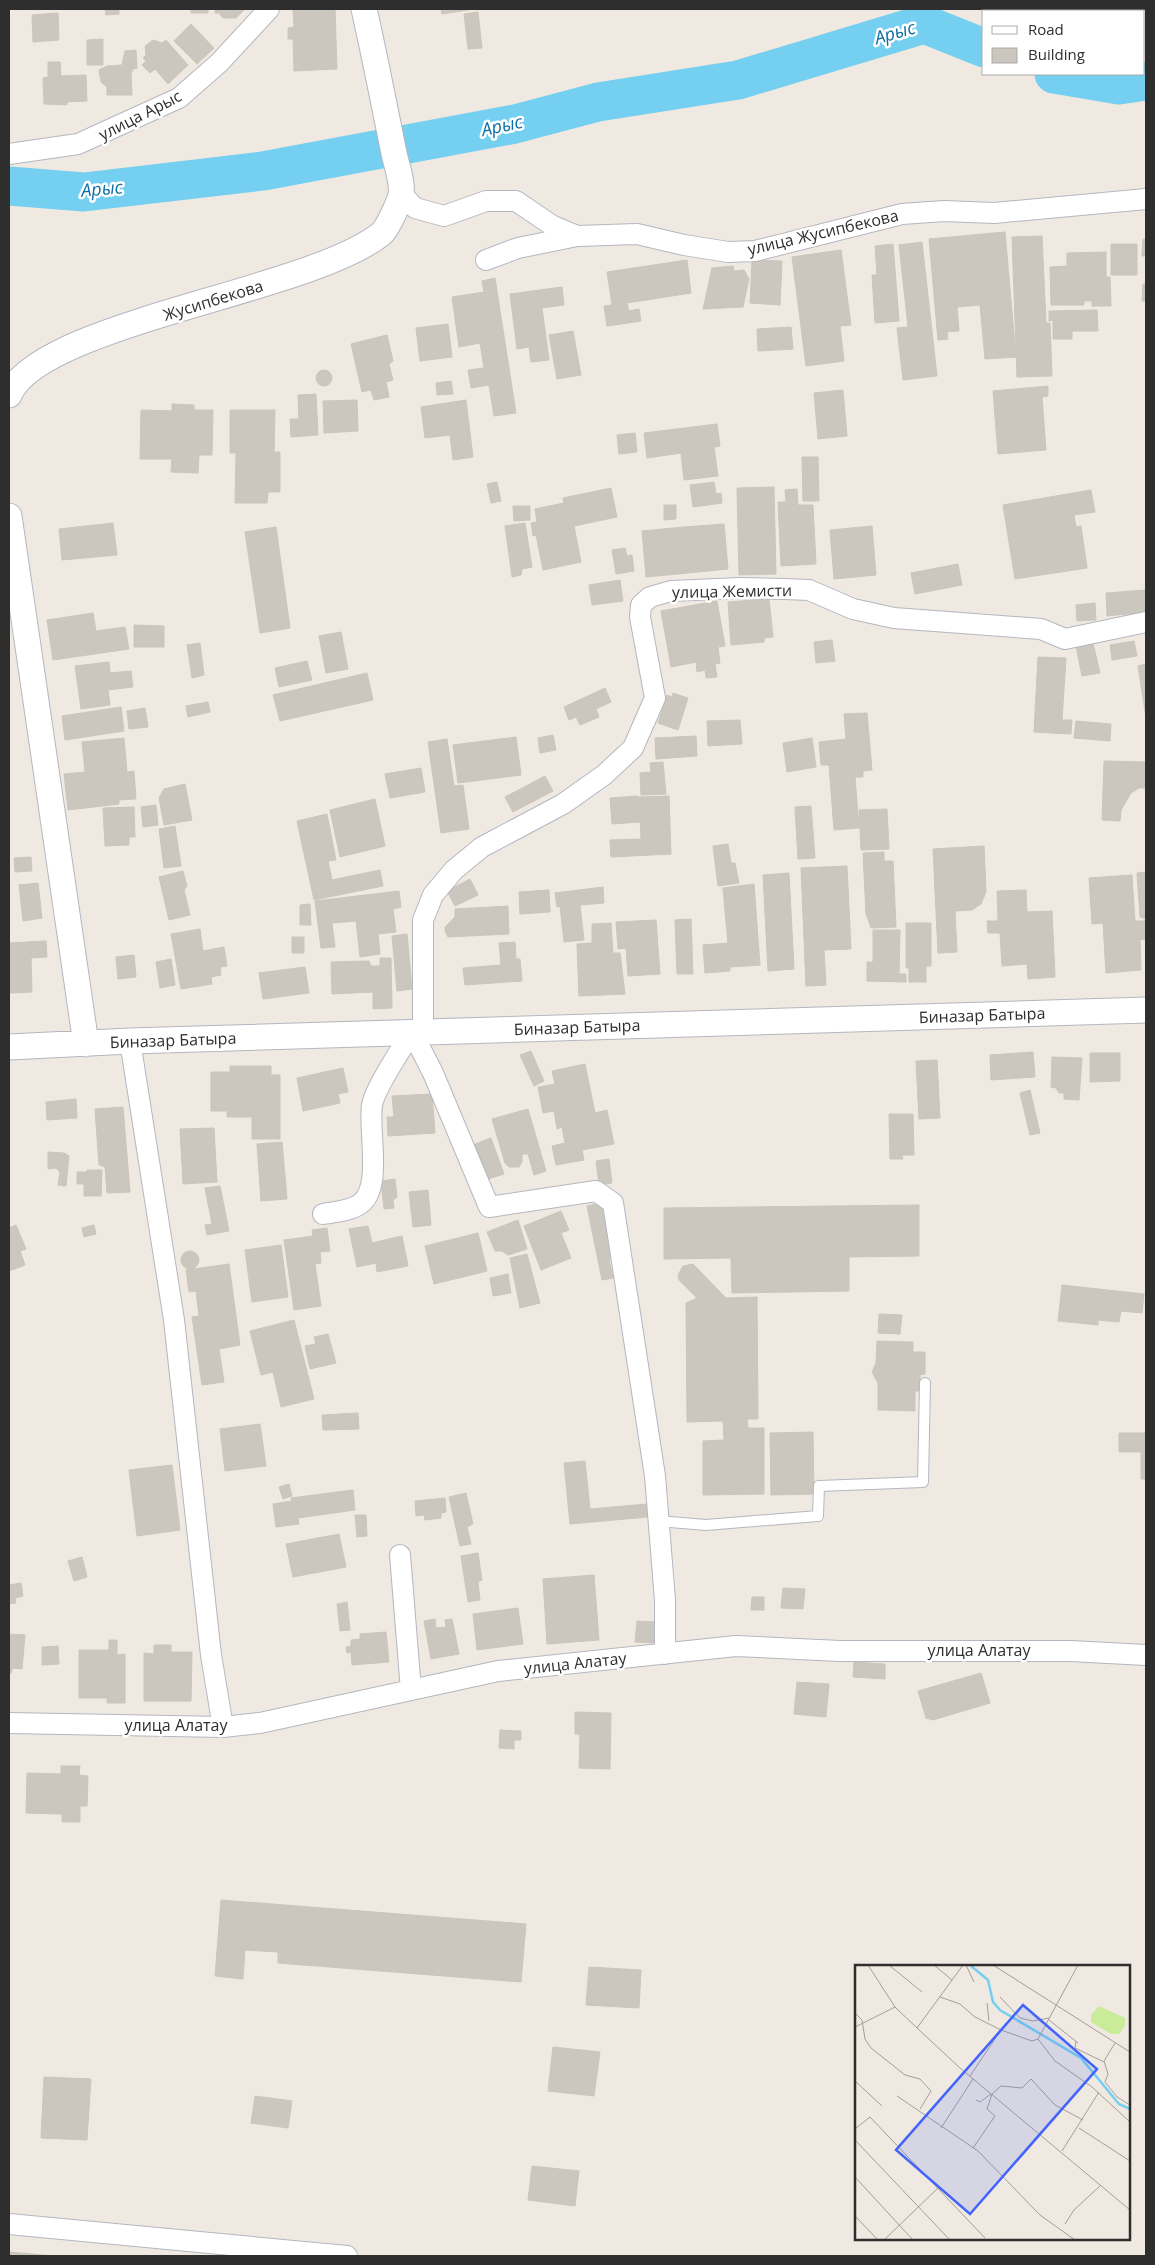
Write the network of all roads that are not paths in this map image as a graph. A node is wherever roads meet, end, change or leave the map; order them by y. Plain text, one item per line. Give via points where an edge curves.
1 (269, 9) edge
2 (364, 9) edge
3 (9, 154) edge
4 (401, 193) junction
5 (1146, 199) edge
6 (577, 236) junction
7 (486, 260) dead end
8 (9, 393) edge
9 (9, 516) edge
10 (1146, 622) edge
11 (1146, 1010) edge
12 (418, 1032) junction
13 (130, 1041) junction
14 (86, 1044) junction
15 (9, 1047) edge
16 (323, 1214) dead end
17 (925, 1383) dead end
18 (658, 1521) junction
19 (400, 1556) dead end
20 (665, 1654) junction
21 (1146, 1655) edge
22 (411, 1690) junction
23 (9, 1724) edge
24 (223, 1727) junction
25 (9, 2224) edge
26 (347, 2256) edge

1 - 3 street, улица Арыс via 219,63 179,98 78,144
2 - 4 street
4 - 6 street, улица Жусипбекова via 415,208 444,216 486,201 516,201 552,226
4 - 8 street, Жусипбекова via 383,233 359,248 264,285 114,330 53,355 29,370
5 - 6 street, улица Жусипбекова via 994,213 944,211 902,214 755,251 728,252 684,246 637,234
6 - 7 street via 518,248
9 - 14 street
10 - 12 street, улица Жемисти via 1065,639 1042,629 894,618 853,609 809,590 730,588 671,591 650,597 641,605 640,617 655,698 633,748 604,775 563,804 482,847 454,870 433,895 423,920
11 - 12 street, Биназар Батыра
12 - 13 street, Биназар Батыра
12 - 16 street via 393,1063 372,1104 374,1172 370,1192 361,1204
12 - 18 street via 489,1207 596,1191 613,1203 655,1476
13 - 14 street, Биназар Батыра
13 - 24 street via 174,1320 211,1655
14 - 15 street, Биназар Батыра
17 - 18 lane via 923,1482 819,1486 818,1516 706,1525
18 - 20 street via 665,1600
19 - 22 street
20 - 21 street, улица Алатау via 736,1646 840,1651 1070,1651
20 - 22 street, улица Алатау via 498,1671
22 - 24 street, улица Алатау via 260,1723
23 - 24 street, улица Алатау
25 - 26 street

